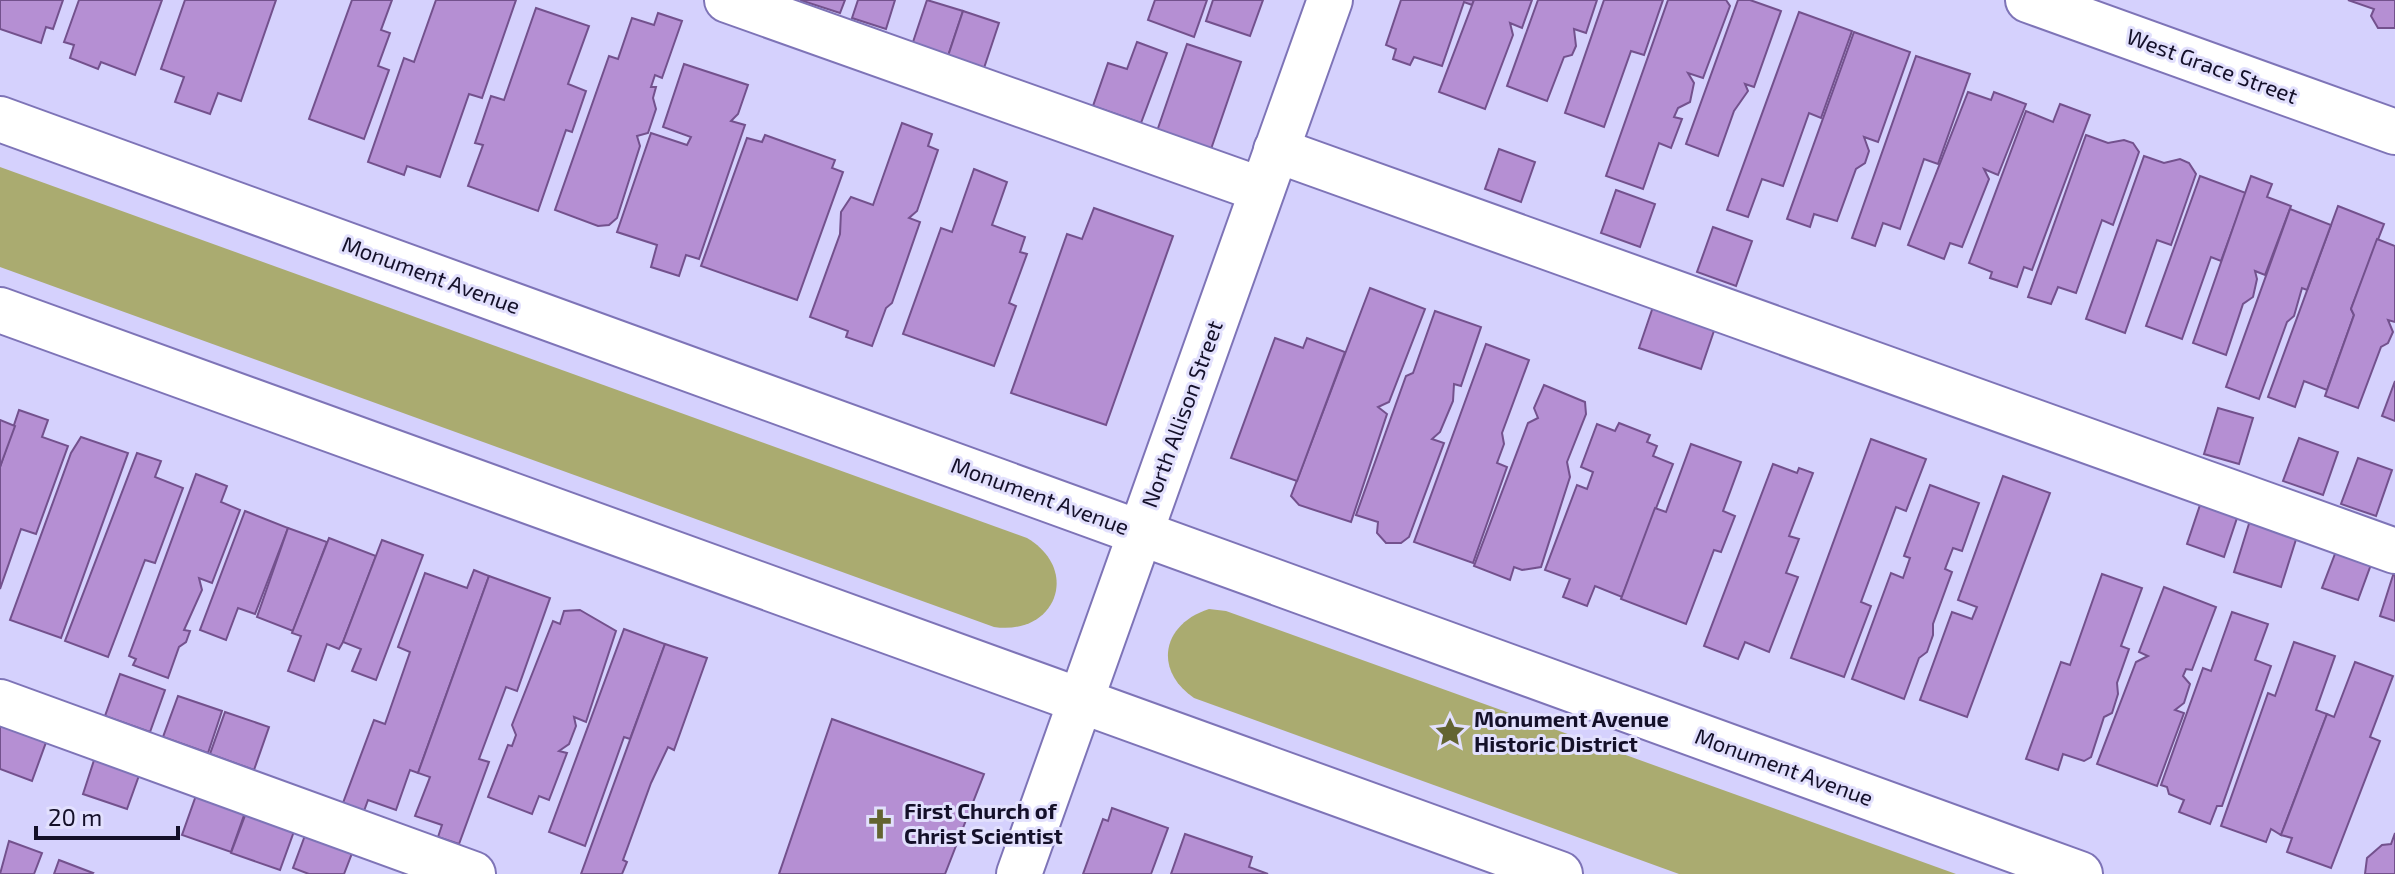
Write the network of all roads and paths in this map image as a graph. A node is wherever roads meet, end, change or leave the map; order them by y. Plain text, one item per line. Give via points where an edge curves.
1 (727, 0) edge
2 (1330, 0) edge
3 (2028, 0) edge
4 (0, 119) edge
5 (2395, 132) edge
6 (1269, 170) junction
7 (0, 310) edge
8 (1140, 533) junction
9 (2395, 551) edge
10 (1080, 700) junction
11 (0, 702) edge
12 (473, 874) edge
13 (1019, 874) edge
14 (1560, 874) edge
15 (2080, 874) edge

1 - 6 street
2 - 6 street, North Allison Street
3 - 5 street, West Grace Street
4 - 8 street, Monument Avenue
6 - 8 street, North Allison Street
6 - 9 street
7 - 10 street
8 - 10 street, North Allison Street
8 - 15 street, Monument Avenue
10 - 13 street, North Allison Street
10 - 14 street
11 - 12 street

